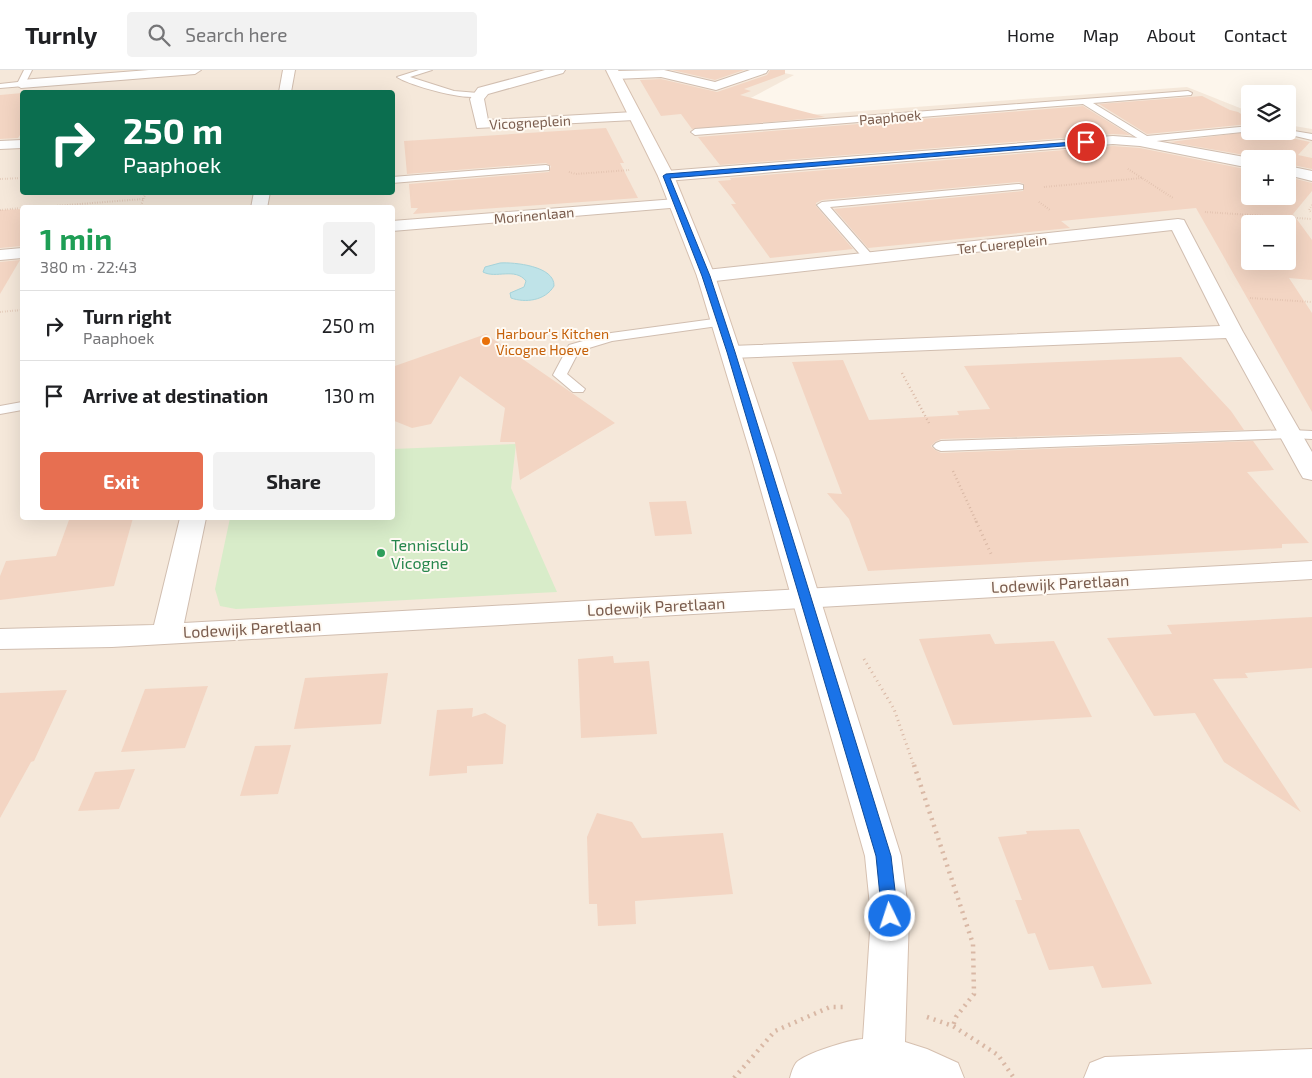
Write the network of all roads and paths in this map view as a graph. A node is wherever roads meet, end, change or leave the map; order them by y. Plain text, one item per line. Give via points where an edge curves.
1 (28, 70) edge
2 (195, 70) edge
3 (290, 70) edge
4 (428, 70) edge
5 (558, 70) edge
6 (762, 70) edge
7 (613, 72) edge
8 (22, 84) junction
9 (0, 86) edge
10 (285, 90) edge
11 (1188, 93) dead end
12 (478, 96) junction
13 (1084, 101) junction
14 (634, 116) junction
15 (1241, 129) edge
16 (695, 132) dead end
17 (1296, 135) edge
18 (1312, 138) edge
19 (1143, 140) junction
20 (1086, 142) junction
21 (20, 144) edge
22 (0, 145) edge
23 (1241, 161) edge
24 (546, 168) joint
25 (664, 172) junction
26 (1296, 173) edge
27 (1312, 176) edge
28 (20, 178) edge
29 (1142, 178) junction
30 (0, 179) edge
31 (395, 180) edge
32 (1019, 187) dead end
33 (1041, 187) dead end
34 (145, 195) edge
35 (143, 199) junction
36 (1179, 202) dead end
37 (676, 204) junction
38 (68, 205) edge
39 (141, 205) edge
40 (1312, 205) edge
41 (20, 208) edge
42 (0, 210) edge
43 (1204, 212) dead end
44 (1312, 213) edge
45 (1312, 218) edge
46 (395, 226) edge
47 (20, 253) edge
48 (0, 255) edge
49 (869, 258) junction
50 (706, 276) junction
51 (1215, 296) junction
52 (1312, 302) edge
53 (20, 310) edge
54 (0, 312) edge
55 (721, 322) junction
56 (1233, 332) junction
57 (731, 352) junction
58 (578, 389) dead end
59 (20, 406) edge
60 (0, 410) edge
61 (1291, 434) junction
62 (1312, 435) edge
63 (941, 446) dead end
64 (1312, 473) edge
65 (193, 520) edge
66 (1312, 570) edge
67 (805, 597) junction
68 (167, 633) junction
69 (0, 639) edge
70 (860, 652) dead end
71 (883, 1058) junction
72 (1312, 1070) edge
73 (811, 1078) edge
74 (943, 1078) edge
75 (1014, 1078) edge
76 (1104, 1078) edge

1 - 8 lane
2 - 8 street
3 - 10 street
4 - 12 lane via 402,77
5 - 12 street, Vicogneplein via 482,91
6 - 7 street via 716,86 661,73
7 - 14 street
8 - 9 lane
11 - 13 lane, Paaphoek
12 - 14 street, Vicogneplein via 482,125
13 - 16 lane, Paaphoek
13 - 19 lane
14 - 25 street
15 - 19 lane
17 - 18 lane
19 - 20 street
19 - 23 street
20 - 25 street
20 - 29 path
21 - 22 street
24 - 25 path via 576,174
24 - 31 lane
25 - 37 street
26 - 27 street
28 - 30 path
29 - 33 path
29 - 36 path
32 - 49 lane via 822,205
34 - 35 path
35 - 38 path
35 - 39 path
37 - 46 street, Morinenlaan
37 - 50 street
40 - 44 path via 1309,210
41 - 42 path
43 - 45 path
47 - 48 street
49 - 50 street, Ter Cuereplein
49 - 51 street, Ter Cuereplein via 1178,224
50 - 55 street
51 - 52 path
51 - 56 street, Ter Cuereplein
53 - 54 path
55 - 57 street
55 - 58 lane via 611,337 574,348 560,375
56 - 57 street
56 - 61 street, Ter Cuereplein
57 - 67 street
59 - 60 lane
61 - 62 lane
61 - 63 lane
61 - 64 street, Ter Cuereplein
65 - 68 street
66 - 67 street, Lodewijk Paretlaan
67 - 68 street, Lodewijk Paretlaan
67 - 71 street via 883,856 890,916
68 - 69 street, Lodewijk Paretlaan
70 - 75 path via 894,710 938,832 973,944 974,994 953,1026 998,1056
71 - 73 street via 836,1065
71 - 74 street via 900,1061
72 - 76 street

